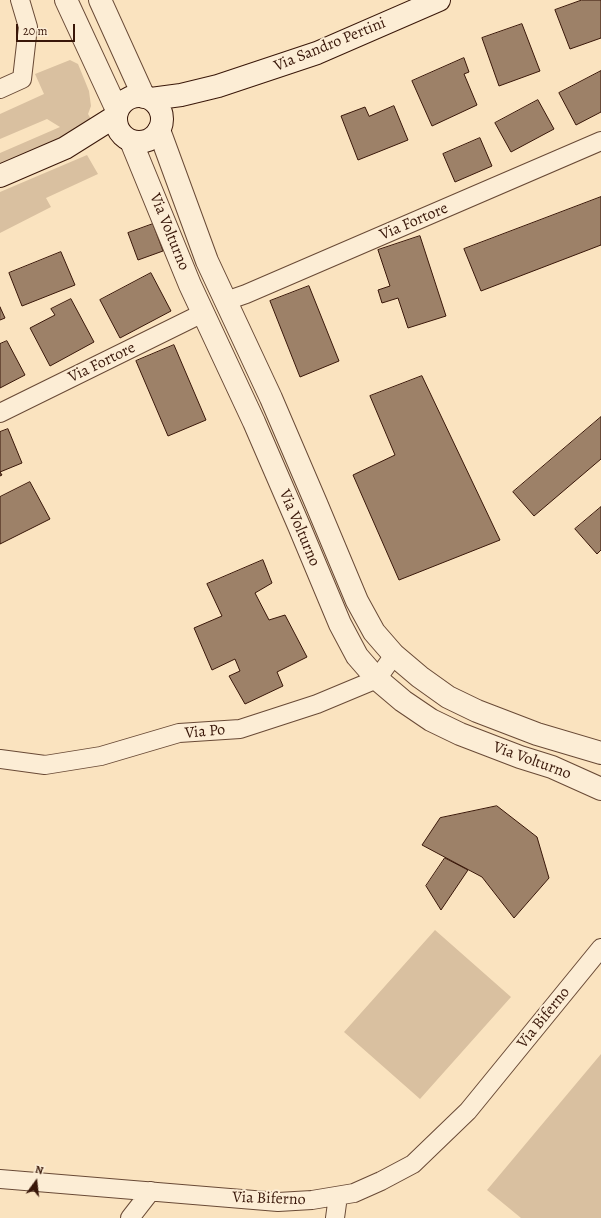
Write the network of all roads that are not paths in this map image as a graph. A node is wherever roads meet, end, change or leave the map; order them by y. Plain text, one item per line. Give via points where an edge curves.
1 (20, 0) edge
2 (66, 0) edge
3 (100, 0) edge
4 (439, 0) edge
5 (218, 86) junction
6 (0, 89) edge
7 (147, 98) junction
8 (116, 113) junction
9 (160, 127) junction
10 (128, 139) junction
11 (601, 141) edge
12 (65, 148) junction
13 (0, 176) edge
14 (226, 301) junction
15 (203, 313) junction
16 (0, 414) edge
17 (394, 656) junction
18 (377, 679) junction
19 (601, 753) edge
20 (0, 759) edge
21 (601, 789) edge
22 (601, 948) edge
23 (0, 1179) edge
24 (151, 1191) junction
25 (338, 1196) junction
26 (130, 1218) edge
27 (335, 1218) edge

1 - 6 street via 28,27 22,79
2 - 8 street
3 - 7 street
4 - 5 street, Via Sandro Pertini via 317,53
5 - 7 street, Via Sandro Pertini via 181,95
5 - 9 street, Via Sandro Pertini
7 - 8 street, Via Sandro Pertini via 128,98
7 - 9 street via 160,110
8 - 10 street via 117,128
8 - 12 street, Via Sandro Pertini
9 - 10 street, Via Sandro Pertini via 156,135 142,142
9 - 14 street, Via Volturno via 207,261
10 - 12 street, Via Sandro Pertini
10 - 15 street, Via Volturno
11 - 14 street, Via Fortore
12 - 13 street, Via Sandro Pertini
14 - 17 street, Via Volturno via 271,398 357,601 374,632
15 - 16 street, Via Fortore
15 - 18 street, Via Volturno via 260,436 340,624 357,656
17 - 18 street
17 - 19 street, Via Volturno via 448,696 477,711 537,734
18 - 20 street, Via Po via 316,704 240,729 179,733 101,756 44,765
18 - 21 street, Via Volturno via 402,701 431,720 460,734 552,767
22 - 25 street, Via Biferno via 468,1111 413,1164 354,1193
23 - 24 street, Via Biferno
24 - 25 street, Via Biferno via 278,1202
24 - 26 street
25 - 27 street

